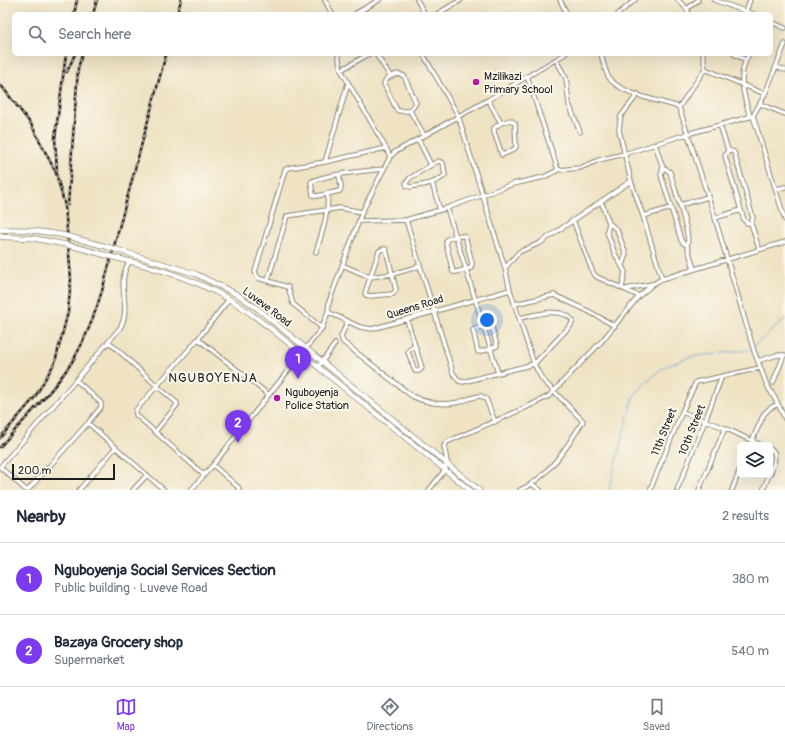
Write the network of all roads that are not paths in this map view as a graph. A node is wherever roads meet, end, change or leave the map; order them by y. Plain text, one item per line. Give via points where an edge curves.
1 (325, 0) edge
2 (379, 0) edge
3 (417, 0) edge
4 (461, 0) edge
5 (560, 0) edge
6 (635, 0) edge
7 (678, 0) edge
8 (698, 0) edge
9 (714, 0) edge
10 (750, 0) edge
11 (687, 9) junction
12 (331, 12) edge
13 (358, 12) edge
14 (424, 12) edge
15 (440, 12) edge
16 (566, 12) edge
17 (620, 12) edge
18 (688, 12) edge
19 (743, 12) edge
20 (745, 12) edge
21 (773, 23) edge
22 (785, 28) edge
23 (785, 44) edge
24 (338, 56) edge
25 (365, 56) edge
26 (377, 56) edge
27 (424, 56) edge
28 (562, 56) edge
29 (602, 56) edge
30 (703, 56) edge
31 (738, 56) edge
32 (748, 56) edge
33 (556, 60) junction
34 (746, 60) junction
35 (776, 67) junction
36 (705, 69) junction
37 (342, 70) junction
38 (785, 70) edge
39 (390, 76) junction
40 (527, 76) junction
41 (348, 83) junction
42 (741, 84) junction
43 (638, 94) junction
44 (765, 94) junction
45 (488, 100) junction
46 (760, 104) junction
47 (679, 107) junction
48 (410, 111) junction
49 (785, 114) edge
50 (458, 115) junction
51 (752, 117) junction
52 (501, 123) junction
53 (720, 125) junction
54 (580, 132) dead end
55 (687, 134) junction
56 (424, 135) junction
57 (418, 139) junction
58 (655, 144) junction
59 (386, 148) junction
60 (728, 150) junction
61 (624, 154) junction
62 (390, 157) junction
63 (324, 162) junction
64 (431, 165) junction
65 (663, 168) junction
66 (383, 169) junction
67 (558, 170) junction
68 (339, 175) junction
69 (631, 181) junction
70 (432, 182) junction
71 (785, 187) edge
72 (776, 189) junction
73 (328, 193) junction
74 (483, 195) junction
75 (708, 197) junction
76 (601, 201) junction
77 (680, 205) junction
78 (447, 208) junction
79 (671, 208) junction
80 (328, 209) junction
81 (440, 210) junction
82 (741, 210) junction
83 (362, 212) junction
84 (643, 216) junction
85 (715, 218) junction
86 (406, 220) junction
87 (573, 220) junction
88 (785, 220) edge
89 (359, 222) junction
90 (609, 223) junction
91 (751, 223) junction
92 (0, 230) edge
93 (456, 236) junction
94 (0, 237) edge
95 (785, 242) edge
96 (687, 245) junction
97 (759, 249) junction
98 (316, 252) dead end
99 (727, 259) junction
100 (130, 261) junction
101 (342, 265) junction
102 (622, 265) junction
103 (420, 266) junction
104 (505, 268) junction
105 (694, 269) junction
106 (467, 270) junction
107 (393, 274) junction
108 (370, 277) junction
109 (662, 279) junction
110 (268, 280) junction
111 (653, 284) junction
112 (624, 289) junction
113 (510, 290) junction
114 (639, 296) junction
115 (229, 299) junction
116 (475, 299) junction
117 (515, 304) junction
118 (434, 311) junction
119 (328, 312) junction
120 (520, 318) junction
121 (407, 320) junction
122 (348, 322) junction
123 (483, 326) junction
124 (615, 326) junction
125 (322, 328) junction
126 (198, 339) junction
127 (109, 342) junction
128 (335, 344) dead end
129 (415, 346) junction
130 (307, 349) junction
131 (490, 350) junction
132 (303, 354) junction
133 (785, 355) edge
134 (758, 361) junction
135 (322, 362) junction
136 (534, 364) junction
137 (318, 366) junction
138 (760, 368) junction
139 (498, 373) junction
140 (722, 376) junction
141 (76, 380) junction
142 (773, 384) dead end
143 (156, 385) junction
144 (554, 391) junction
145 (269, 395) junction
146 (778, 404) junction
147 (682, 412) junction
148 (785, 419) edge
149 (706, 421) junction
150 (495, 422) junction
151 (88, 423) junction
152 (725, 428) junction
153 (155, 432) junction
154 (752, 441) joint
155 (116, 447) junction
156 (773, 451) edge
157 (446, 464) junction
158 (213, 465) junction
159 (0, 467) edge
160 (773, 467) edge
161 (444, 470) junction
162 (146, 475) junction
163 (204, 475) junction
164 (737, 477) edge
165 (768, 478) edge
166 (532, 484) junction
167 (27, 490) edge
168 (79, 490) edge
169 (133, 490) edge
170 (164, 490) edge
171 (191, 490) edge
172 (238, 490) edge
173 (429, 490) edge
174 (470, 490) edge
175 (479, 490) edge
176 (520, 490) edge
177 (540, 490) edge
178 (650, 490) edge
179 (677, 490) edge
180 (699, 490) edge
181 (732, 490) edge
182 (763, 490) edge

1 - 12 street
2 - 13 street
3 - 14 street
4 - 15 street
5 - 16 street
6 - 17 street
7 - 11 street
8 - 11 street
9 - 19 street
10 - 20 street
11 - 18 street
21 - 22 street
23 - 35 street
24 - 37 street
25 - 37 street
26 - 39 street
27 - 50 street
28 - 33 street
29 - 43 street via 606,73 612,81 621,89
30 - 36 street
31 - 34 street
32 - 34 street
33 - 40 street
33 - 54 street via 566,78 569,104
34 - 42 street
35 - 38 street
35 - 44 street
36 - 42 street
36 - 47 street
37 - 41 street
39 - 48 street via 384,84 397,110
39 - 48 street via 404,76 416,103
40 - 45 street
40 - 67 street
41 - 59 street
41 - 63 street
42 - 44 street
42 - 51 street
43 - 47 street
43 - 61 street via 620,121 619,130
44 - 46 street
45 - 50 street
45 - 52 street
46 - 49 street
46 - 51 street
47 - 55 street
48 - 56 street
50 - 56 street
50 - 74 street
51 - 53 street
51 - 72 street
52 - 52 street via 494,128 494,132 500,154 504,155 515,148 514,122 510,120
53 - 55 street
53 - 60 street
55 - 58 street
55 - 75 street
56 - 57 street
57 - 62 street
57 - 64 street
58 - 61 street
58 - 65 street
59 - 62 street
59 - 63 street
60 - 82 street via 725,156
60 - 91 street via 734,152 753,218
61 - 67 street via 577,169
61 - 69 street
62 - 66 street
63 - 110 street via 285,170 255,272 258,278
64 - 70 street via 438,161 443,163 445,175
64 - 70 street via 410,178 406,184 410,187
65 - 77 street via 670,172
65 - 79 street via 661,175
66 - 68 street
66 - 83 street
67 - 74 street via 544,177 513,184
68 - 73 street via 341,189
68 - 73 street via 311,182 313,195
69 - 76 street
69 - 84 street
70 - 81 street
71 - 72 street
72 - 88 street
73 - 80 street
74 - 78 street
74 - 104 street
75 - 77 street
75 - 85 street
76 - 87 street
76 - 90 street
77 - 96 street via 688,238
78 - 81 street
78 - 93 street
79 - 84 street
79 - 96 street via 682,243
80 - 83 street via 340,208
80 - 98 street
80 - 110 street via 287,216
81 - 86 street
82 - 85 street
82 - 91 street via 745,222
83 - 89 street
84 - 109 street
85 - 99 street
86 - 89 street
86 - 103 street
87 - 104 street via 540,243 519,252
87 - 112 street via 593,273 596,277
89 - 101 street
90 - 102 street via 607,232
90 - 102 street via 617,230 626,254
91 - 97 street
92 - 130 street, Luveve Road, bridge via 62,235 187,270 238,295
93 - 106 street
93 - 106 street via 465,236 472,263 471,268
93 - 106 street via 448,239 446,243 453,272
94 - 100 street, Luveve Road, bridge via 32,238
95 - 97 street
96 - 105 street
97 - 99 street
99 - 105 street
99 - 134 street
100 - 115 street, Luveve Road via 186,279
100 - 127 street via 124,272 123,323
101 - 108 street
101 - 119 street
102 - 112 street via 625,274
103 - 107 street
103 - 118 street
104 - 113 street
105 - 109 street
106 - 116 street
107 - 108 street
107 - 108 street via 386,249 383,249 379,251
107 - 108 street via 396,290 393,294 366,295
109 - 111 street
110 - 125 street via 288,287 293,304
111 - 112 street
111 - 114 street
112 - 114 street
113 - 116 street, Queens Road
113 - 117 street
114 - 124 street
115 - 126 street
115 - 132 street, Luveve Road
116 - 118 street, Queens Road
116 - 123 street
117 - 120 street
117 - 124 street via 550,295 558,296
118 - 121 street, Queens Road
118 - 139 street via 453,373 458,381
119 - 122 street, Queens Road
119 - 125 street
120 - 136 street
120 - 136 street via 556,312 573,321
121 - 122 street, Queens Road via 372,329
121 - 129 street
122 - 150 street via 341,336 343,342 412,396 444,404 481,396 486,399
123 - 131 street
123 - 131 street via 491,324 497,345
123 - 131 street via 474,329 473,332 478,352
124 - 144 street
125 - 130 street
126 - 143 street
126 - 145 street
127 - 141 street
127 - 143 street
128 - 135 street
129 - 129 street via 422,368 419,372 415,371 408,352
130 - 132 street
130 - 135 street, Luveve Road
131 - 139 street
132 - 137 street, Luveve Road
132 - 145 street
133 - 134 street
133 - 142 street
134 - 138 street
135 - 137 street
135 - 157 street, Luveve Road
136 - 139 street
136 - 144 street
137 - 161 street, Luveve Road
138 - 140 street
138 - 146 street
140 - 147 street, 11th Street via 696,382
140 - 149 street, 10th Street
141 - 151 street via 101,405
141 - 159 street
143 - 153 street via 135,412
143 - 153 street via 178,404
144 - 150 street via 537,403
144 - 166 street via 583,421 560,455
145 - 158 street
146 - 148 street
146 - 154 street via 764,414
147 - 149 street
147 - 178 street, 11th Street
149 - 152 street
149 - 179 street, 10th Street
150 - 157 street via 447,442 444,446
151 - 155 street
151 - 167 street
152 - 154 street
152 - 180 street
153 - 163 street
155 - 162 street
155 - 168 street
156 - 160 street
157 - 161 street
157 - 175 street, Luveve Road
158 - 163 street
158 - 172 street via 239,488
159 - 167 street
161 - 173 street
161 - 174 street, Luveve Road
162 - 169 street
162 - 170 street
163 - 171 street
164 - 181 street
165 - 182 street
166 - 176 street
166 - 177 street

